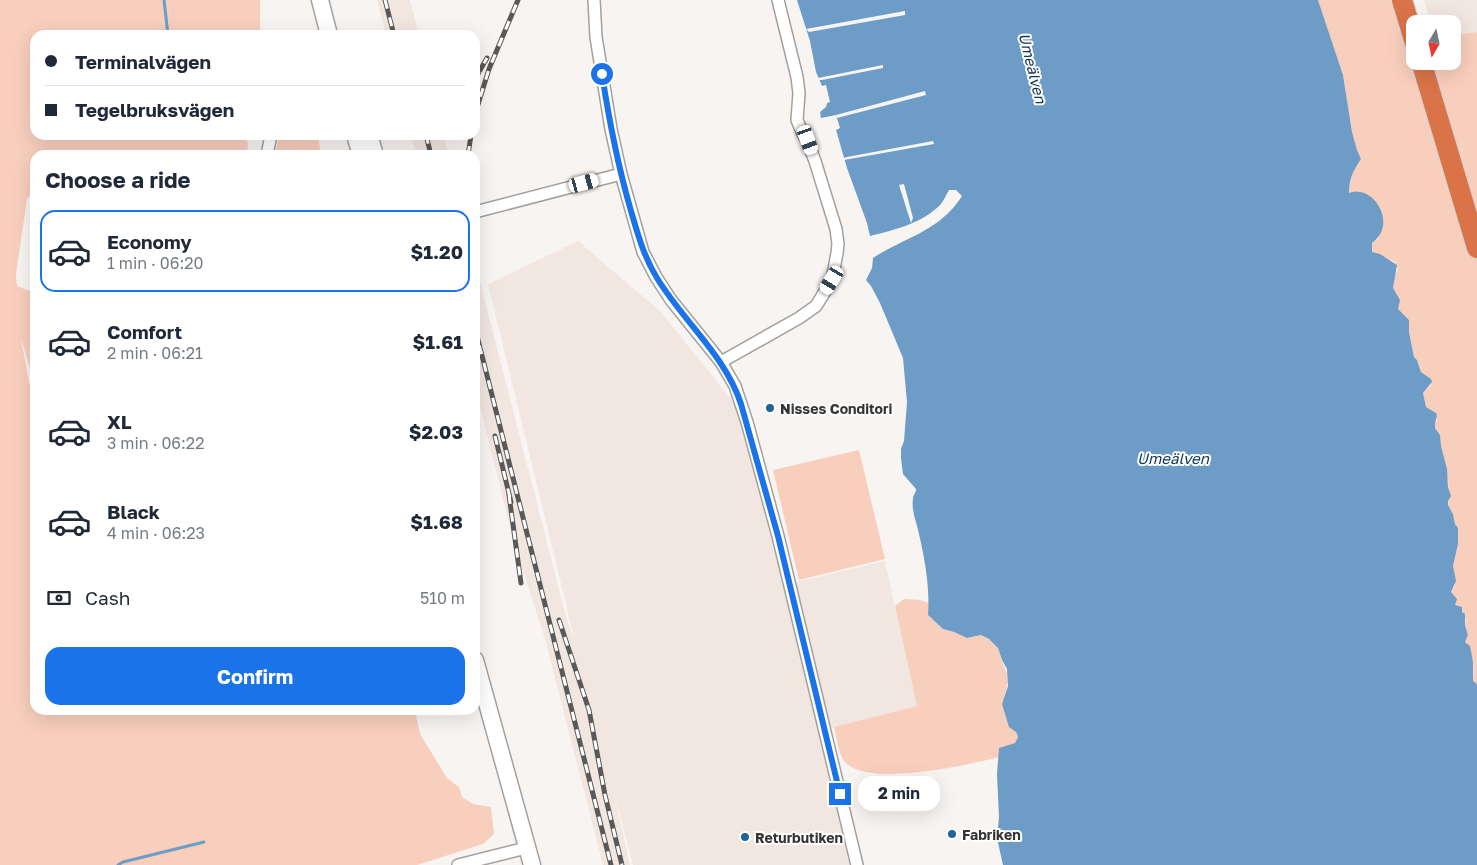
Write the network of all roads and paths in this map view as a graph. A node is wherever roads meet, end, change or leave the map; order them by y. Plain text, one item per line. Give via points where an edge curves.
1 (320, 0) edge
2 (594, 0) edge
3 (778, 0) edge
4 (1402, 0) edge
5 (1407, 15) edge
6 (328, 30) edge
7 (1423, 70) edge
8 (621, 174) junction
9 (480, 211) edge
10 (1477, 248) edge
11 (721, 362) junction
12 (480, 678) edge
13 (526, 848) junction
14 (458, 865) edge
15 (532, 865) edge
16 (857, 865) edge

1 - 6 main road
2 - 8 street via 596,37
3 - 11 street via 797,77 797,120 808,140 836,229 837,253 832,280 816,306
4 - 5 highway
7 - 10 highway
8 - 9 street
8 - 11 street via 643,252 656,277
11 - 16 street via 736,386 750,431
12 - 13 main road
13 - 14 street
13 - 15 main road

